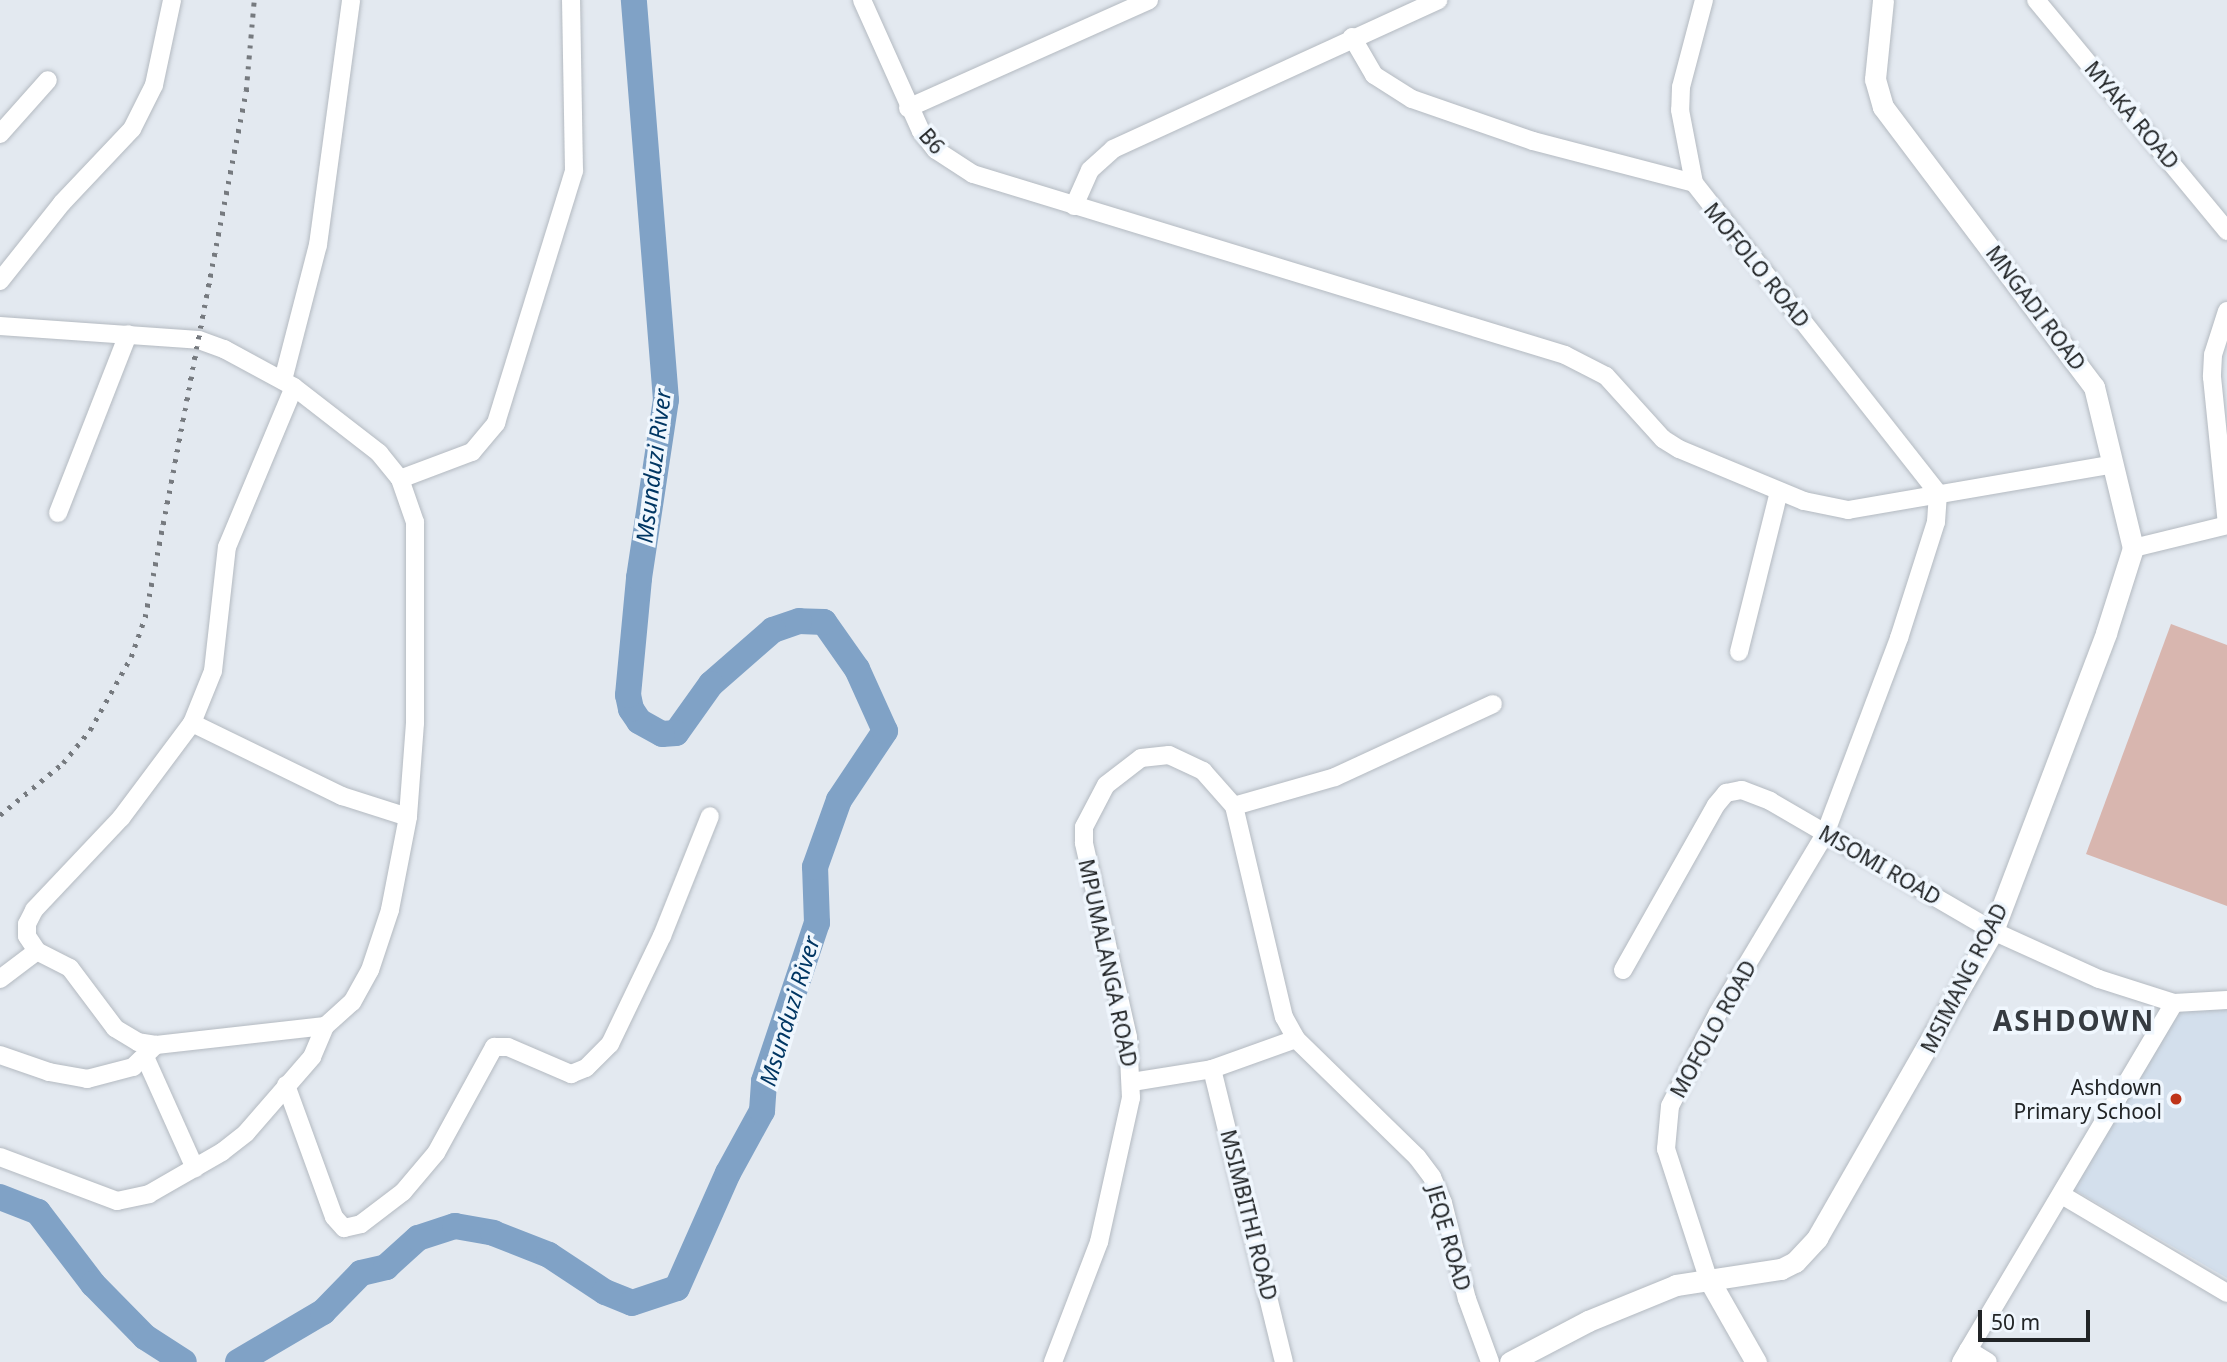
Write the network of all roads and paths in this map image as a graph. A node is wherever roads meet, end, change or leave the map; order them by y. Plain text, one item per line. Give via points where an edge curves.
1 (172, 0) edge
2 (351, 0) edge
3 (571, 0) edge
4 (862, 0) edge
5 (1149, 0) edge
6 (1439, 0) edge
7 (1704, 0) edge
8 (1883, 0) edge
9 (2036, 0) edge
10 (1352, 37) junction
11 (48, 80) dead end
12 (908, 108) junction
13 (0, 134) edge
14 (1694, 183) junction
15 (1074, 206) junction
16 (2227, 231) edge
17 (0, 281) edge
18 (2227, 312) edge
19 (0, 326) edge
20 (128, 334) junction
21 (288, 384) junction
22 (2114, 464) junction
23 (400, 479) junction
24 (1779, 492) junction
25 (1938, 493) junction
26 (58, 513) dead end
27 (2227, 525) edge
28 (2133, 548) junction
29 (1740, 652) dead end
30 (1493, 704) dead end
31 (192, 723) junction
32 (1234, 806) junction
33 (710, 816) dead end
34 (408, 817) junction
35 (1825, 834) junction
36 (1993, 931) junction
37 (37, 951) junction
38 (1623, 970) dead end
39 (0, 979) edge
40 (2227, 1000) edge
41 (2174, 1003) junction
42 (325, 1026) junction
43 (1296, 1039) junction
44 (150, 1051) junction
45 (0, 1055) edge
46 (1212, 1069) junction
47 (1132, 1082) junction
48 (286, 1085) junction
49 (0, 1157) edge
50 (195, 1168) junction
51 (2062, 1195) junction
52 (1708, 1278) junction
53 (2227, 1293) edge
54 (1965, 1356) edge
55 (1053, 1362) edge
56 (1284, 1362) edge
57 (1490, 1362) edge
58 (1510, 1362) edge
59 (1756, 1362) edge
60 (1988, 1362) edge

1 - 17 street via 154,85 132,129 121,146 62,203
2 - 21 street via 318,245
3 - 23 street via 573,171 496,423 472,452
4 - 12 street, B6
5 - 12 street
6 - 10 street
7 - 14 street, MOFOLO ROAD via 1685,64 1679,110
8 - 22 street, MNGADI ROAD via 1875,70 1883,107 2078,360 2094,387
9 - 16 street, MYAKA ROAD
10 - 14 street via 1374,75 1412,99 1533,141
10 - 15 street via 1113,149 1090,170
11 - 13 street
12 - 15 street, B6 via 936,150 954,163 984,178
14 - 25 street, MOFOLO ROAD
15 - 24 street, B6 via 1223,247 1565,355 1606,376 1663,439
18 - 27 street via 2213,355 2212,377
19 - 20 street
20 - 21 street via 199,340
20 - 26 street
21 - 23 street via 380,453
21 - 31 street via 227,547 213,671
22 - 25 street, B6
22 - 28 street, MNGADI ROAD
23 - 34 street via 417,542
24 - 25 street, B6 via 1821,507 1848,510
24 - 29 street
25 - 35 street, MOFOLO ROAD via 1936,522 1899,638
27 - 28 street
28 - 36 street, MSIMANG ROAD via 2106,633
30 - 32 street via 1335,777
31 - 34 street via 342,796
31 - 37 street via 121,818 34,911 26,930
32 - 43 street via 1278,996
32 - 47 street, MPUMALANGA ROAD via 1203,771 1184,760 1154,754 1124,768 1106,785 1084,827 1089,878 1114,968
33 - 48 street via 667,925 610,1044 586,1068 571,1074 508,1047 495,1047 436,1153 403,1192 361,1224 344,1227 334,1217
34 - 42 street via 377,953 352,1002
35 - 36 street, MSOMI ROAD
35 - 38 street, MSOMI ROAD via 1752,793 1726,793
35 - 52 street, MOFOLO ROAD via 1706,1036 1668,1115 1666,1149
36 - 41 street, MSOMI ROAD via 2099,979
36 - 52 street, MSIMANG ROAD via 1901,1097 1804,1254 1763,1274
37 - 39 street
37 - 44 street via 70,968 115,1028
40 - 41 street, MSOMI ROAD
41 - 51 street
42 - 44 street
42 - 48 street via 312,1057
43 - 46 street
43 - 57 street, JEQE ROAD via 1432,1177
44 - 45 street via 125,1071 88,1079 49,1072
44 - 50 street
46 - 47 street
46 - 56 street, MSIMBITHI ROAD
47 - 55 street, MPUMALANGA ROAD via 1127,1130 1099,1242
48 - 50 street via 246,1133
49 - 50 street via 117,1201 149,1194
51 - 53 street
51 - 54 street
52 - 58 street, MSIMANG ROAD via 1641,1298
52 - 59 street
54 - 60 street

